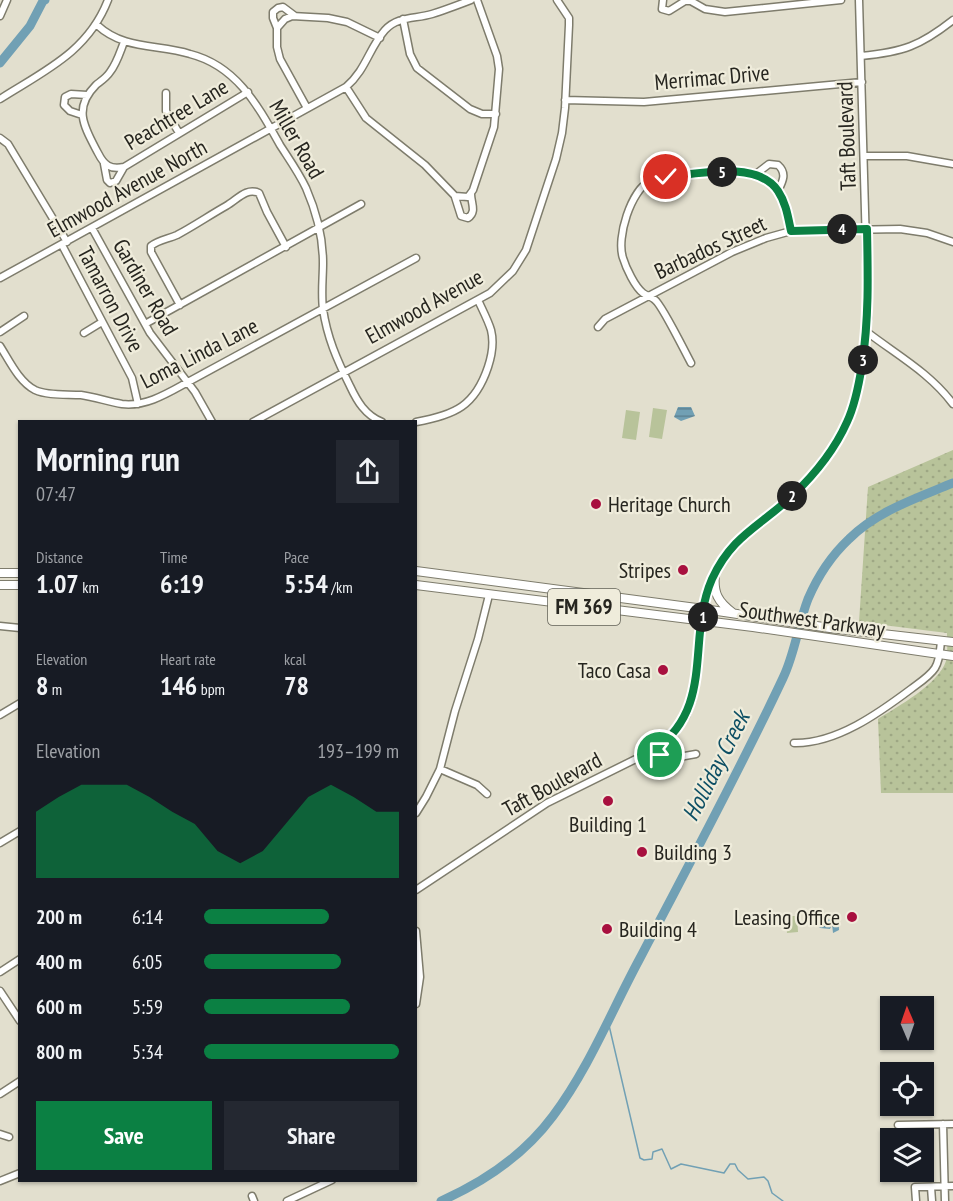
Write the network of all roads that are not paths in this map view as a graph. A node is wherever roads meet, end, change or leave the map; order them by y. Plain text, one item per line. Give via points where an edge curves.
1 (7, 0) edge
2 (108, 0) edge
3 (471, 0) edge
4 (477, 0) edge
5 (557, 0) edge
6 (663, 0) edge
7 (689, 0) edge
8 (842, 0) edge
9 (859, 0) edge
10 (763, 4) edge
11 (0, 16) edge
12 (295, 16) junction
13 (403, 19) junction
14 (953, 20) edge
15 (97, 25) junction
16 (278, 28) junction
17 (380, 38) junction
18 (124, 42) junction
19 (861, 56) junction
20 (862, 82) junction
21 (346, 87) junction
22 (248, 92) junction
23 (166, 93) dead end
24 (87, 95) junction
25 (0, 99) edge
26 (565, 99) junction
27 (307, 108) junction
28 (496, 114) junction
29 (82, 115) junction
30 (271, 127) junction
31 (179, 133) junction
32 (0, 138) edge
33 (864, 156) junction
34 (953, 156) edge
35 (104, 164) junction
36 (952, 164) edge
37 (123, 167) junction
38 (756, 174) junction
39 (778, 191) junction
40 (471, 194) junction
41 (455, 196) junction
42 (361, 204) dead end
43 (92, 228) junction
44 (319, 229) junction
45 (867, 229) junction
46 (791, 231) junction
47 (953, 242) edge
48 (65, 243) junction
49 (286, 247) junction
50 (416, 258) dead end
51 (0, 278) edge
52 (647, 296) junction
53 (478, 300) junction
54 (180, 305) junction
55 (323, 308) junction
56 (24, 316) dead end
57 (102, 322) junction
58 (145, 324) junction
59 (598, 327) dead end
60 (0, 332) edge
61 (867, 332) junction
62 (84, 333) dead end
63 (0, 346) edge
64 (691, 363) dead end
65 (343, 372) junction
66 (188, 382) junction
67 (138, 404) junction
68 (953, 404) edge
69 (211, 420) edge
70 (257, 420) edge
71 (378, 420) edge
72 (417, 422) edge
73 (417, 571) edge
74 (0, 573) edge
75 (18, 573) edge
76 (715, 574) junction
77 (0, 585) edge
78 (18, 585) edge
79 (417, 585) edge
80 (489, 595) junction
81 (605, 596) junction
82 (606, 609) junction
83 (704, 609) junction
84 (734, 614) junction
85 (702, 622) junction
86 (0, 626) edge
87 (18, 628) edge
88 (941, 640) junction
89 (953, 642) edge
90 (940, 655) junction
91 (953, 656) edge
92 (18, 705) edge
93 (0, 716) edge
94 (794, 743) dead end
95 (654, 750) junction
96 (696, 754) dead end
97 (440, 770) junction
98 (487, 794) dead end
99 (417, 811) edge
100 (18, 832) edge
101 (0, 843) edge
102 (417, 889) edge
103 (417, 942) edge
104 (18, 960) edge
105 (0, 972) edge
106 (0, 992) edge
107 (417, 1001) edge
108 (18, 1018) edge
109 (18, 1082) edge
110 (0, 1094) edge
111 (953, 1124) edge
112 (898, 1125) dead end
113 (943, 1125) junction
114 (0, 1134) edge
115 (9, 1137) dead end
116 (18, 1174) edge
117 (0, 1181) edge
118 (322, 1183) edge
119 (949, 1186) edge
120 (931, 1187) junction
121 (287, 1201) edge
122 (916, 1201) edge
123 (932, 1201) edge
124 (945, 1201) edge

1 - 11 street
2 - 15 street
3 - 13 street
4 - 28 street via 498,56
5 - 26 street, Elmwood Avenue via 570,25
6 - 7 street via 662,9 669,11
7 - 10 street via 716,11
8 - 10 street
9 - 19 street, Taft Boulevard
12 - 16 street via 285,19
12 - 16 street via 283,7 278,8 273,18
12 - 17 street via 340,20
13 - 17 street
13 - 28 street via 417,68 470,109
14 - 19 street via 915,46
15 - 18 street, Miller Road
15 - 25 street via 72,52
16 - 27 street via 280,59
17 - 21 street via 365,66
18 - 22 street, Miller Road via 202,57 226,71
18 - 24 street, Peachtree Lane via 111,72
19 - 20 street, Taft Boulevard
20 - 26 street, Merrimac Drive via 644,102
20 - 33 street, Taft Boulevard
21 - 27 street, Elmwood Avenue North
21 - 41 street via 366,118 425,165
22 - 30 street, Miller Road
22 - 31 street, Peachtree Lane
23 - 31 street via 166,111
24 - 29 street
24 - 29 street, Peachtree Lane via 65,97 64,105
26 - 53 street, Elmwood Avenue via 560,145 526,250 507,278
27 - 30 street, Elmwood Avenue North
28 - 40 street
29 - 35 street, Peachtree Lane
30 - 43 street, Elmwood Avenue North
30 - 44 street, Miller Road via 306,189
31 - 37 street, Peachtree Lane
32 - 48 street, Tamarron Drive via 8,144
33 - 36 street via 907,156
33 - 45 street, Taft Boulevard
34 - 36 street
35 - 37 street, Peachtree Lane
35 - 37 street, Peachtree Lane via 110,183 116,181
38 - 39 street
38 - 39 street via 769,164 778,165 784,177
38 - 52 street via 666,177 641,186 621,232 621,248 641,292
39 - 46 street
40 - 41 street via 464,198
40 - 41 street via 474,210 468,218 461,216
42 - 44 street
43 - 48 street, Elmwood Avenue North
43 - 58 street, Gardiner Road
44 - 49 street
44 - 55 street, Miller Road
45 - 46 street, Barbados Street
45 - 47 street, Barbados Street via 917,231
45 - 61 street, Taft Boulevard
46 - 52 street, Barbados Street via 732,252
48 - 51 street, Elmwood Avenue North
48 - 57 street, Tamarron Drive
49 - 54 street
49 - 54 street via 260,193 243,194 177,235 151,246
50 - 55 street, Loma Linda Lane
52 - 59 street, Barbados Street via 605,319
52 - 64 street via 656,300
53 - 65 street, Elmwood Avenue
53 - 72 street via 492,342 491,359 479,390 463,407
54 - 58 street
55 - 65 street, Miller Road via 329,342
55 - 66 street, Loma Linda Lane
56 - 60 street
57 - 62 street
57 - 67 street, Tamarron Drive via 132,378
58 - 66 street, Gardiner Road
61 - 68 street via 912,363
61 - 76 street, Taft Boulevard via 855,400 839,439 792,497 735,543
63 - 67 street, Loma Linda Lane via 16,372 34,389
65 - 70 street, Elmwood Avenue
65 - 71 street, Miller Road via 359,404
66 - 67 street, Loma Linda Lane
66 - 69 street, Gardiner Road
73 - 81 main road, Southwest Parkway / FM 369
74 - 75 main road
76 - 83 street, Taft Boulevard
76 - 84 main road via 716,595
77 - 78 main road
79 - 80 main road, Southwest Parkway / FM 369
80 - 82 main road, Southwest Parkway / FM 369
80 - 97 street
81 - 82 main road
81 - 83 main road, Southwest Parkway / FM 369
82 - 85 main road, Southwest Parkway / FM 369
83 - 84 main road, Southwest Parkway / FM 369
83 - 85 street, Taft Boulevard
84 - 88 main road, Southwest Parkway / FM 369
85 - 90 main road, Southwest Parkway / FM 369
85 - 95 street, Taft Boulevard via 692,700 672,737
86 - 87 street
88 - 89 main road, Southwest Parkway / FM 369
88 - 90 street
90 - 91 main road, Southwest Parkway / FM 369
90 - 94 street via 929,675 866,721 837,734
92 - 93 street
95 - 96 street via 668,759
95 - 102 street, Taft Boulevard via 548,803
97 - 98 street via 477,785
97 - 99 street
100 - 101 street
103 - 107 street
104 - 105 street
106 - 108 street
109 - 110 street
111 - 113 street
112 - 113 street
113 - 119 street
114 - 115 street
116 - 117 street
118 - 121 street
119 - 120 street
119 - 124 street
120 - 122 street via 915,1187
120 - 123 street

